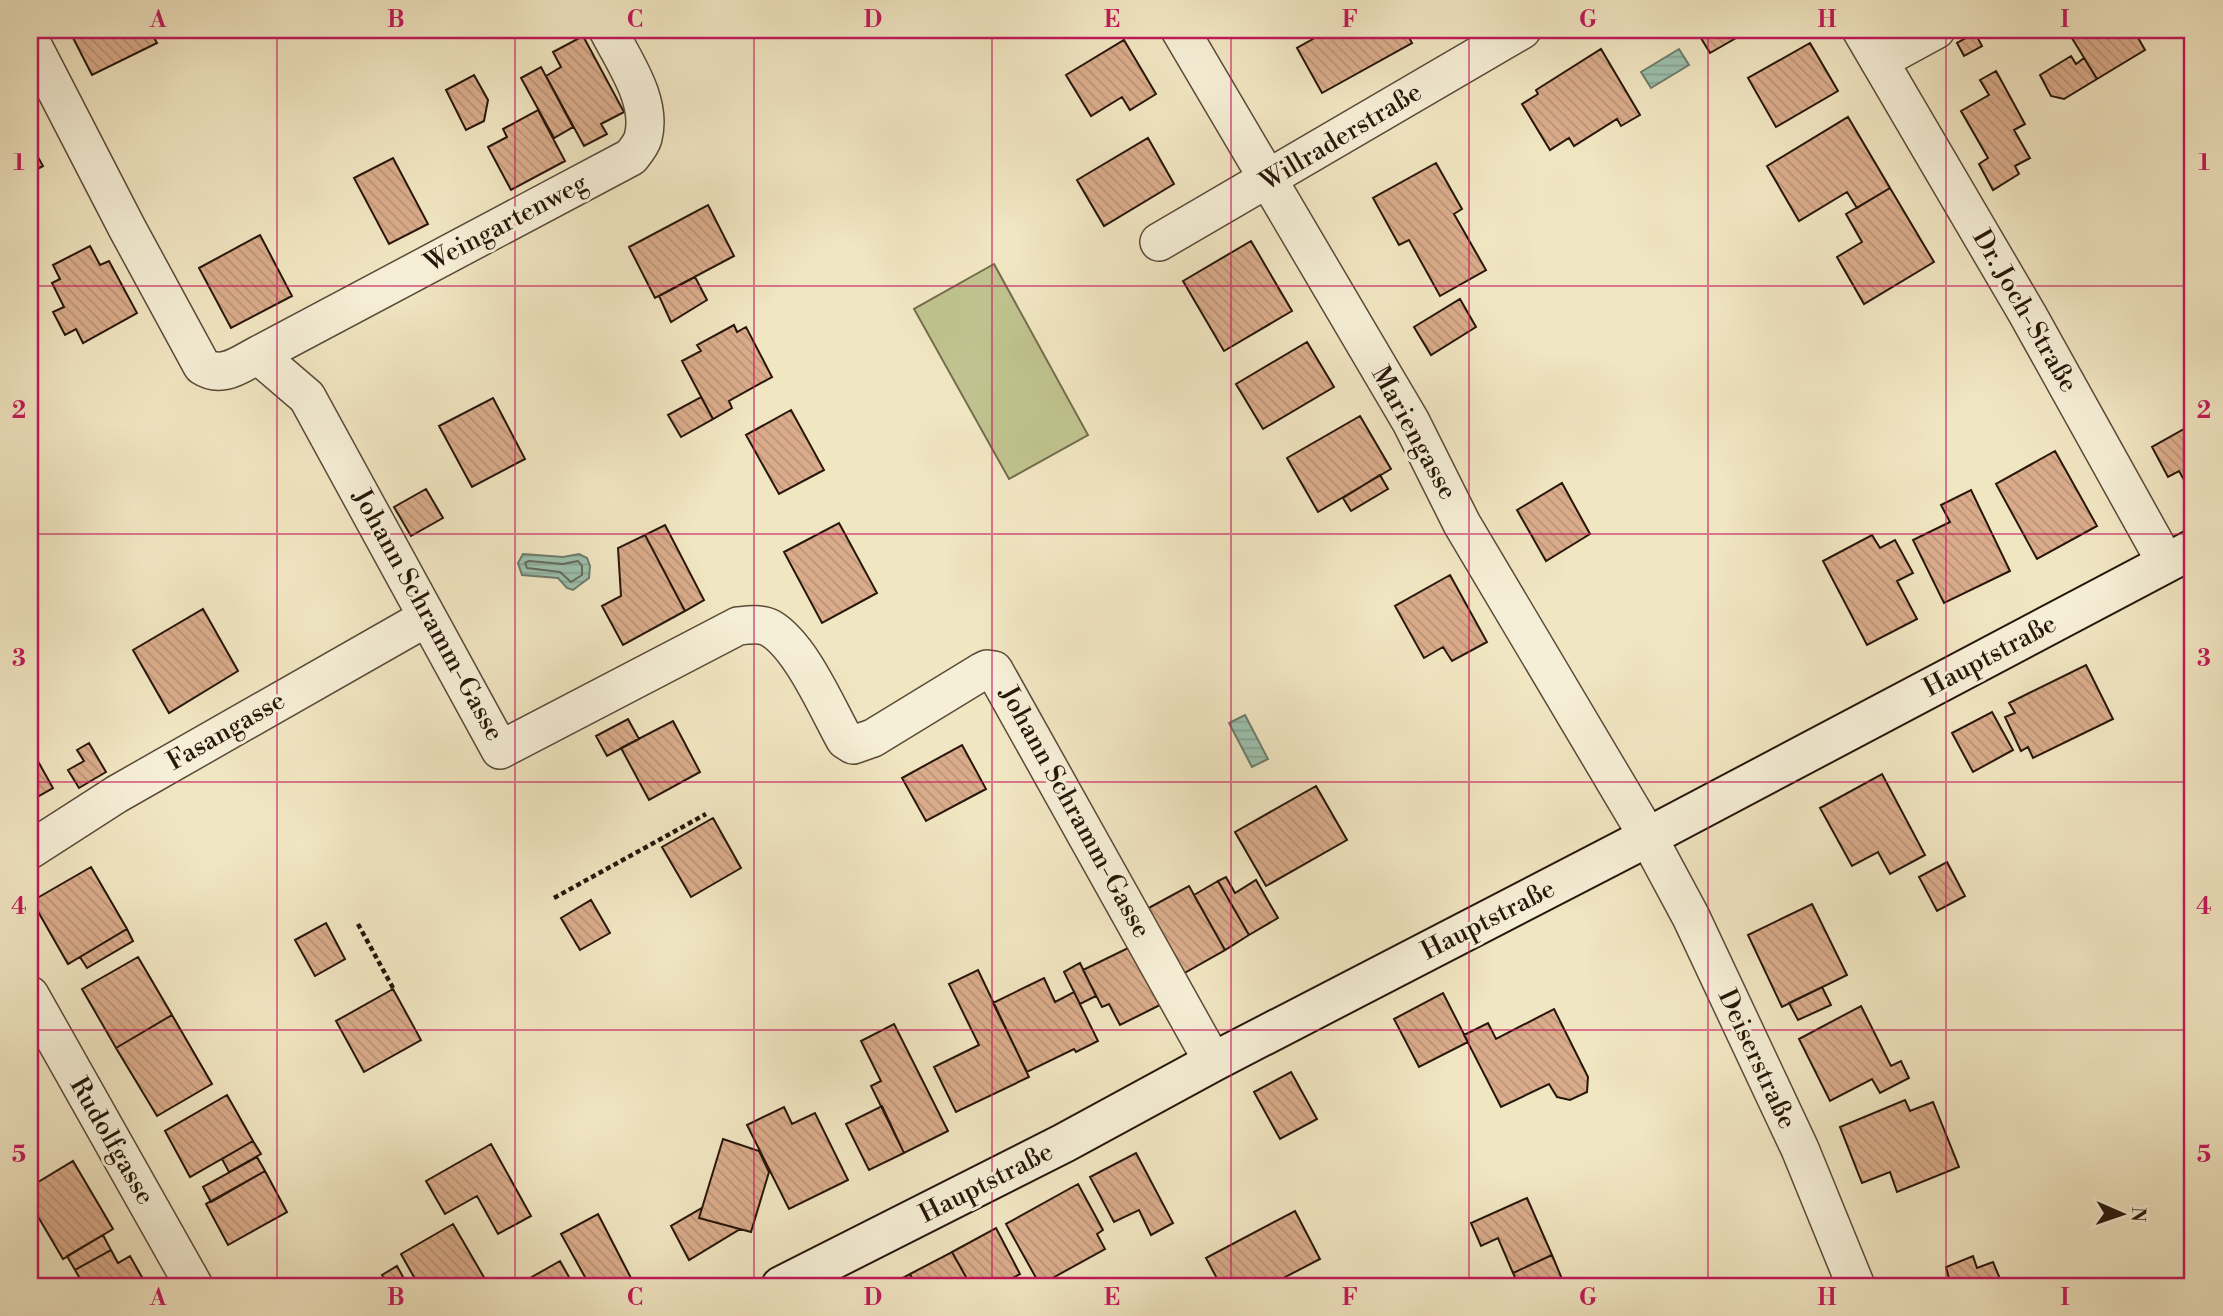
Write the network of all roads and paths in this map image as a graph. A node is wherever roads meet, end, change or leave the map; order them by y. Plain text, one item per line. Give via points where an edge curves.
1 (608, 30) edge
2 (1180, 30) edge
3 (1522, 30) edge
4 (1861, 30) edge
5 (1936, 30) edge
6 (30, 40) edge
7 (1879, 61) junction
8 (1267, 181) junction
9 (1159, 242) dead end
10 (258, 355) junction
11 (2179, 556) edge
12 (426, 618) junction
13 (706, 814) dead end
14 (1647, 837) junction
15 (30, 850) edge
16 (554, 898) dead end
17 (358, 924) dead end
18 (393, 988) dead end
19 (30, 995) edge
20 (1213, 1062) junction
21 (194, 1286) edge
22 (781, 1286) edge
23 (1856, 1286) edge

1 - 10 street, Weingartenweg via 643,101 643,141 631,157
2 - 8 street, Mariengasse
3 - 8 street, Willraderstraße
4 - 7 street, Dr. Joch-Straße
5 - 7 street
6 - 10 street via 202,366 225,372
7 - 11 street, Dr. Joch-Straße via 2028,314
8 - 9 street, Willraderstraße
8 - 14 street, Mariengasse via 1411,422 1462,524
10 - 12 street, Johann Schramm-Gasse via 307,397
11 - 14 main road, Hauptstraße
12 - 15 street, Fasangasse via 117,793
12 - 20 street, Johann Schramm-Gasse via 500,750 738,626 750,624 768,627 793,647 845,740 853,745 873,738 981,672 994,670
13 - 16 path
14 - 20 main road, Hauptstraße
14 - 23 street, Deiserstraße via 1691,918 1800,1149
17 - 18 path
19 - 21 street, Rudolfgasse
20 - 22 main road, Hauptstraße

